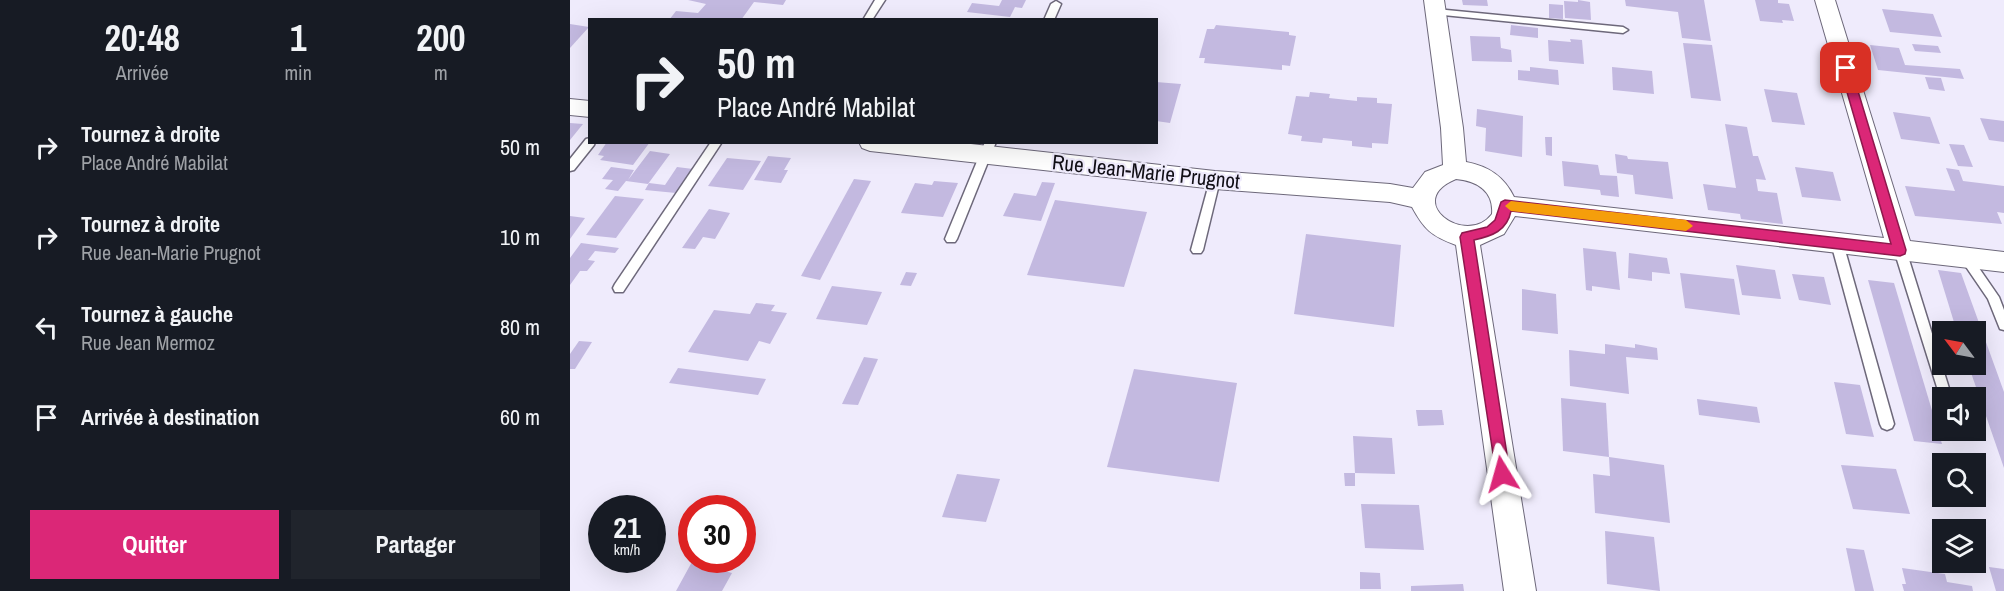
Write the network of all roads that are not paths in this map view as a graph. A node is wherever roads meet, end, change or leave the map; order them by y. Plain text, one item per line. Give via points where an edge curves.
1 (879, 0) edge
2 (1825, 0) edge
3 (1056, 4) dead end
4 (1435, 6) edge
5 (868, 18) edge
6 (1050, 18) edge
7 (1623, 30) dead end
8 (570, 106) edge
9 (588, 109) edge
10 (588, 144) edge
11 (716, 144) edge
12 (904, 144) edge
13 (988, 149) edge
14 (570, 167) edge
15 (1455, 170) junction
16 (1215, 180) junction
17 (1422, 199) junction
18 (1505, 205) junction
19 (1467, 237) junction
20 (951, 239) dead end
21 (1838, 243) junction
22 (1197, 250) dead end
23 (1900, 250) junction
24 (1966, 258) junction
25 (2004, 262) edge
26 (619, 288) dead end
27 (2004, 325) edge
28 (1943, 387) edge
29 (1887, 424) dead end
30 (1520, 591) edge

1 - 5 lane
2 - 23 street
3 - 6 lane
4 - 7 lane
4 - 15 street
8 - 9 street
10 - 14 lane
11 - 26 lane
12 - 13 street, Rue Jean-Marie Prugnot
13 - 16 street, Rue Jean-Marie Prugnot
13 - 20 lane
15 - 17 street via 1432,179 1424,188
15 - 18 street via 1483,176 1502,194
16 - 17 street, Rue Jean-Marie Prugnot via 1390,193
16 - 22 lane
17 - 19 street via 1424,210 1435,224
18 - 19 street via 1504,215 1491,231
18 - 21 street
19 - 30 street
21 - 23 street
21 - 29 lane
23 - 24 street
23 - 28 lane
24 - 25 street
24 - 27 lane via 1993,297

